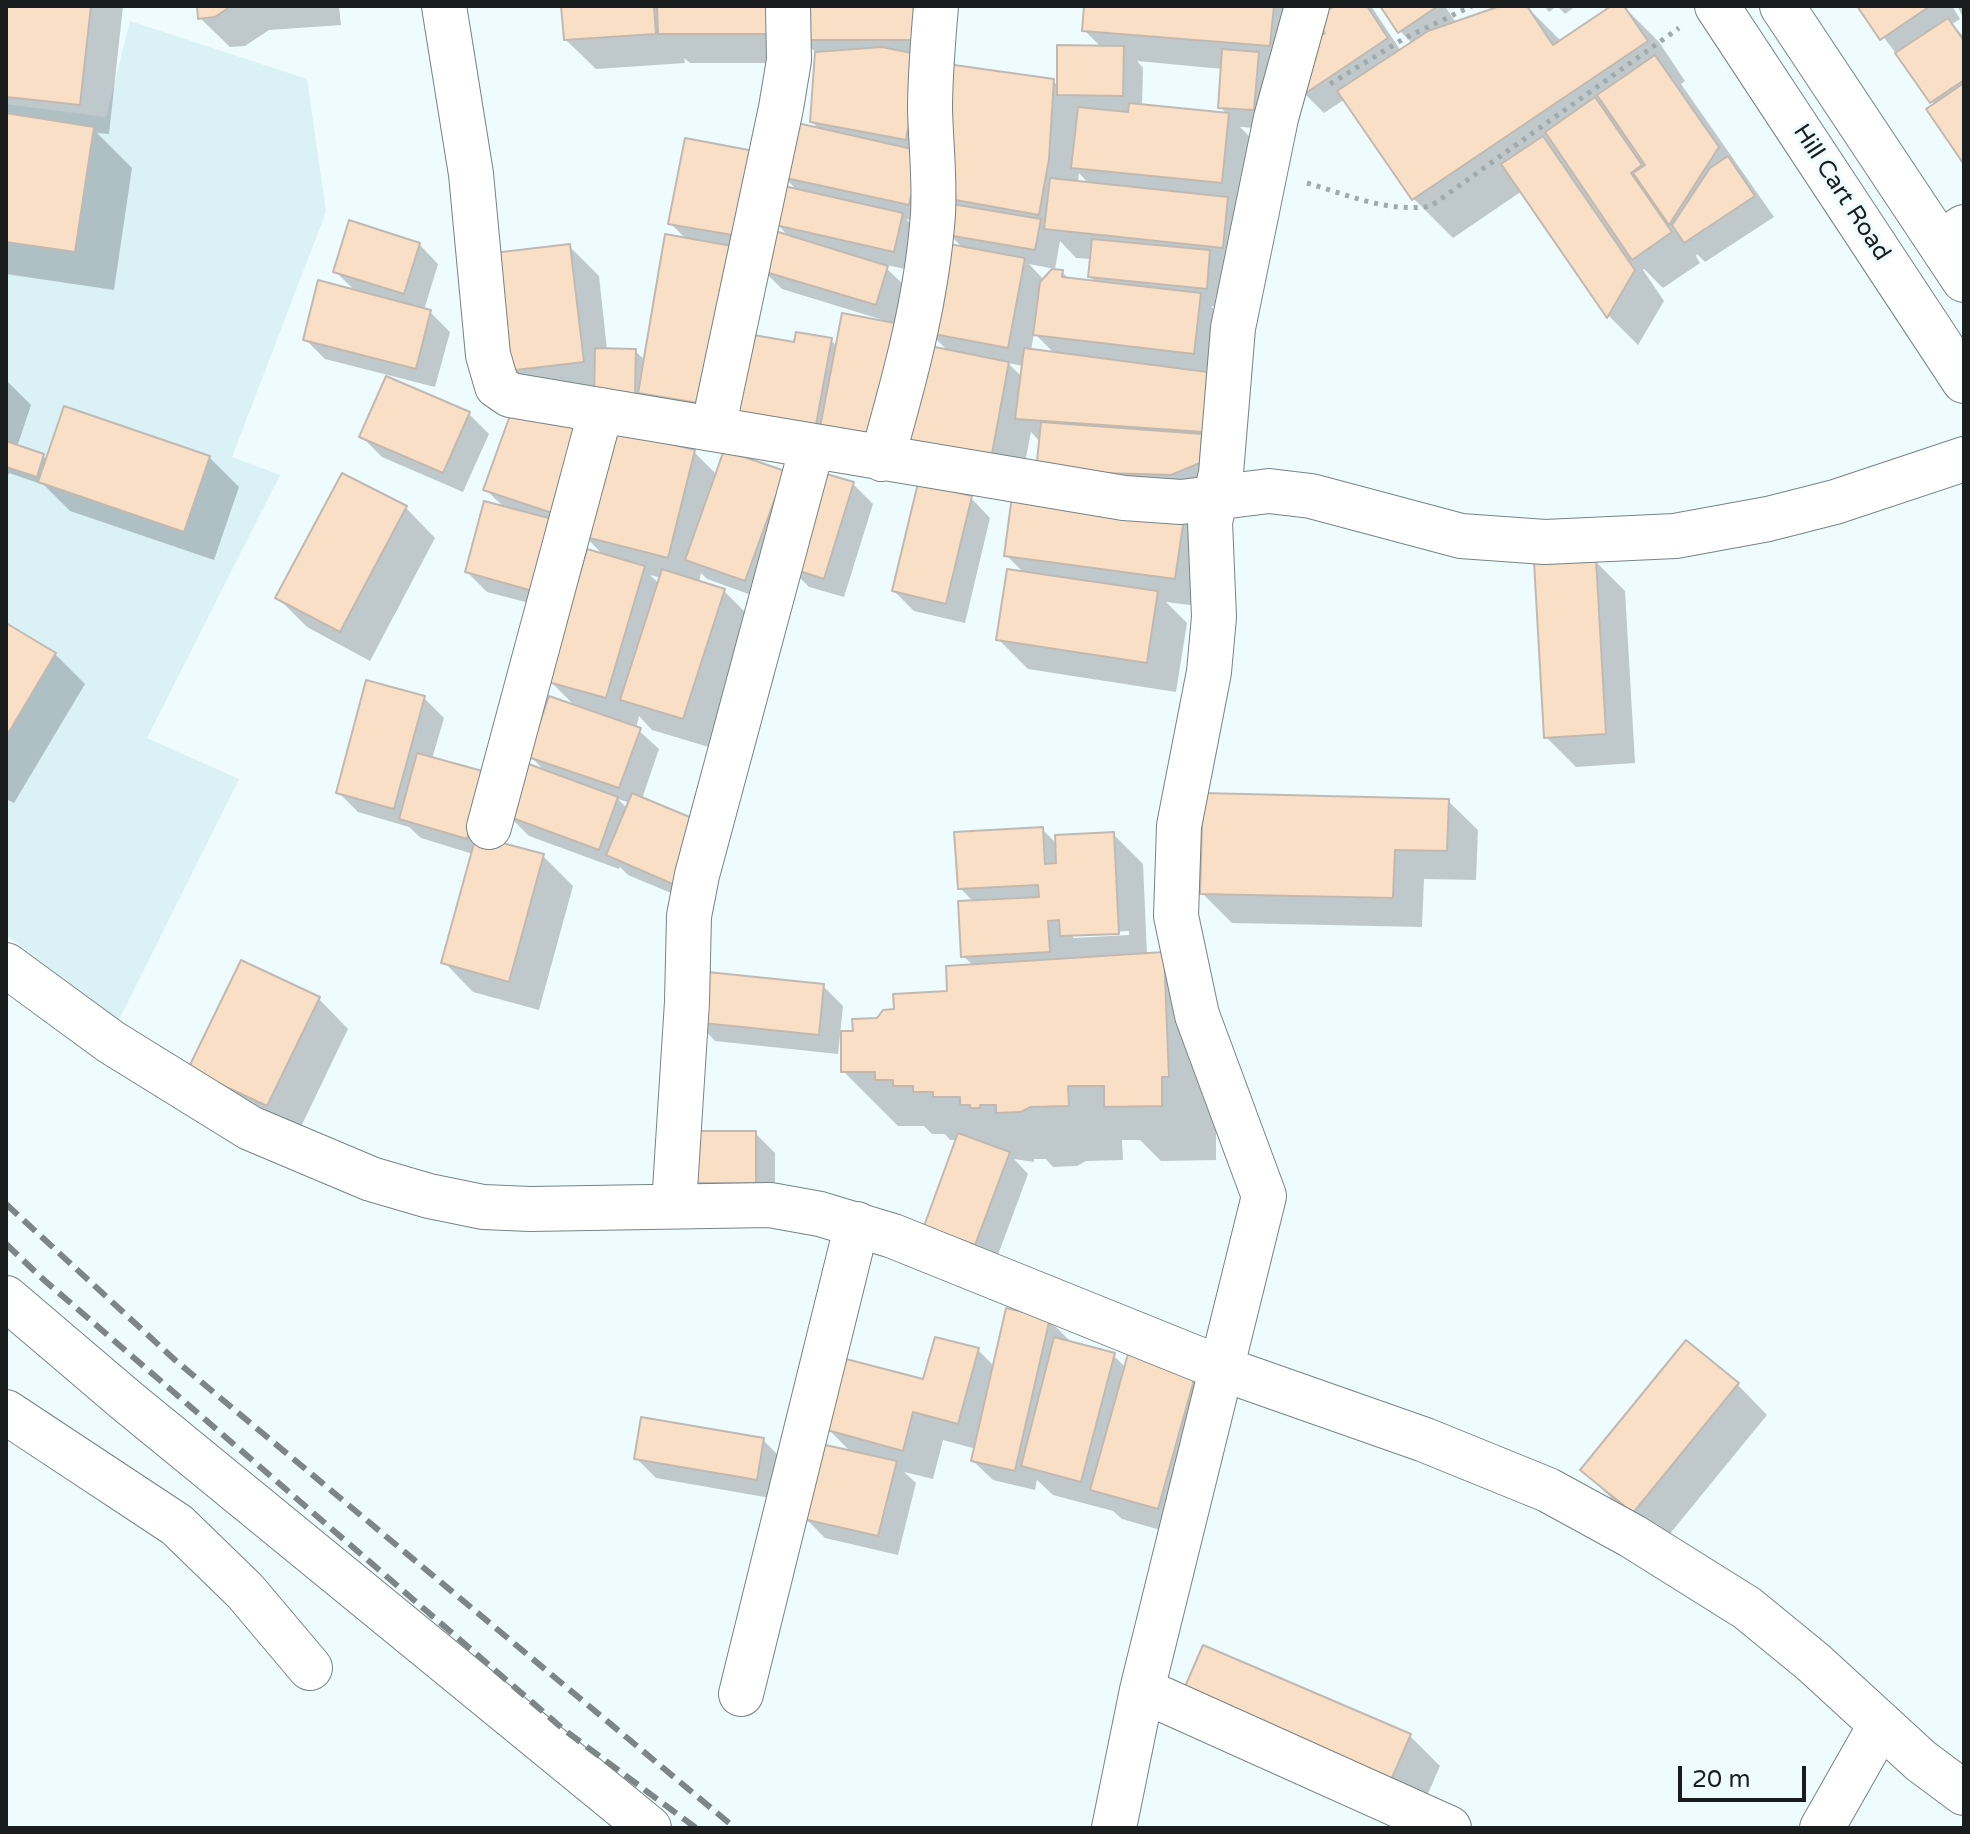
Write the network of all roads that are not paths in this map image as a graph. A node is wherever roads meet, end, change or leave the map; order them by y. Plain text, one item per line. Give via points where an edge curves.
1 (444, 6) edge
2 (788, 6) edge
3 (936, 6) edge
4 (1307, 6) edge
5 (1782, 6) edge
6 (1701, 15) edge
7 (1952, 235) edge
8 (1964, 280) edge
9 (1964, 381) edge
10 (601, 410) junction
11 (713, 429) junction
12 (812, 447) junction
13 (882, 459) junction
14 (1964, 459) edge
15 (1216, 496) junction
16 (489, 827) dead end
17 (6, 965) edge
18 (674, 1205) junction
19 (857, 1224) junction
20 (6, 1298) edge
21 (1223, 1369) junction
22 (6, 1412) edge
23 (310, 1668) dead end
24 (1142, 1690) junction
25 (741, 1694) dead end
26 (1881, 1724) junction
27 (1964, 1793) edge
28 (649, 1828) edge
29 (1114, 1828) edge
30 (1449, 1828) edge
31 (1822, 1828) edge

1 - 10 street via 471,174 488,355 497,386 510,395
2 - 11 street via 783,96
3 - 13 street via 930,107 935,166 925,286
4 - 15 street via 1276,118 1233,328
5 - 7 street
6 - 9 street, Hill Cart Road
7 - 8 street
10 - 11 street
10 - 16 street
11 - 12 street
12 - 13 street
12 - 18 street via 689,916
13 - 15 street via 1124,498 1181,502
14 - 15 street via 1835,502 1675,536 1545,542 1461,536 1311,496 1269,491
15 - 21 street via 1210,522 1214,617 1209,672 1179,826 1176,916 1197,1015 1264,1196
17 - 18 street via 111,1042 250,1128 371,1179 483,1207
18 - 19 street via 770,1205
19 - 21 street
19 - 25 street
20 - 28 street
21 - 24 street
21 - 26 street via 1548,1490 1747,1608
22 - 23 street via 177,1525 245,1591
24 - 29 street
24 - 30 street
26 - 27 street
26 - 31 street

